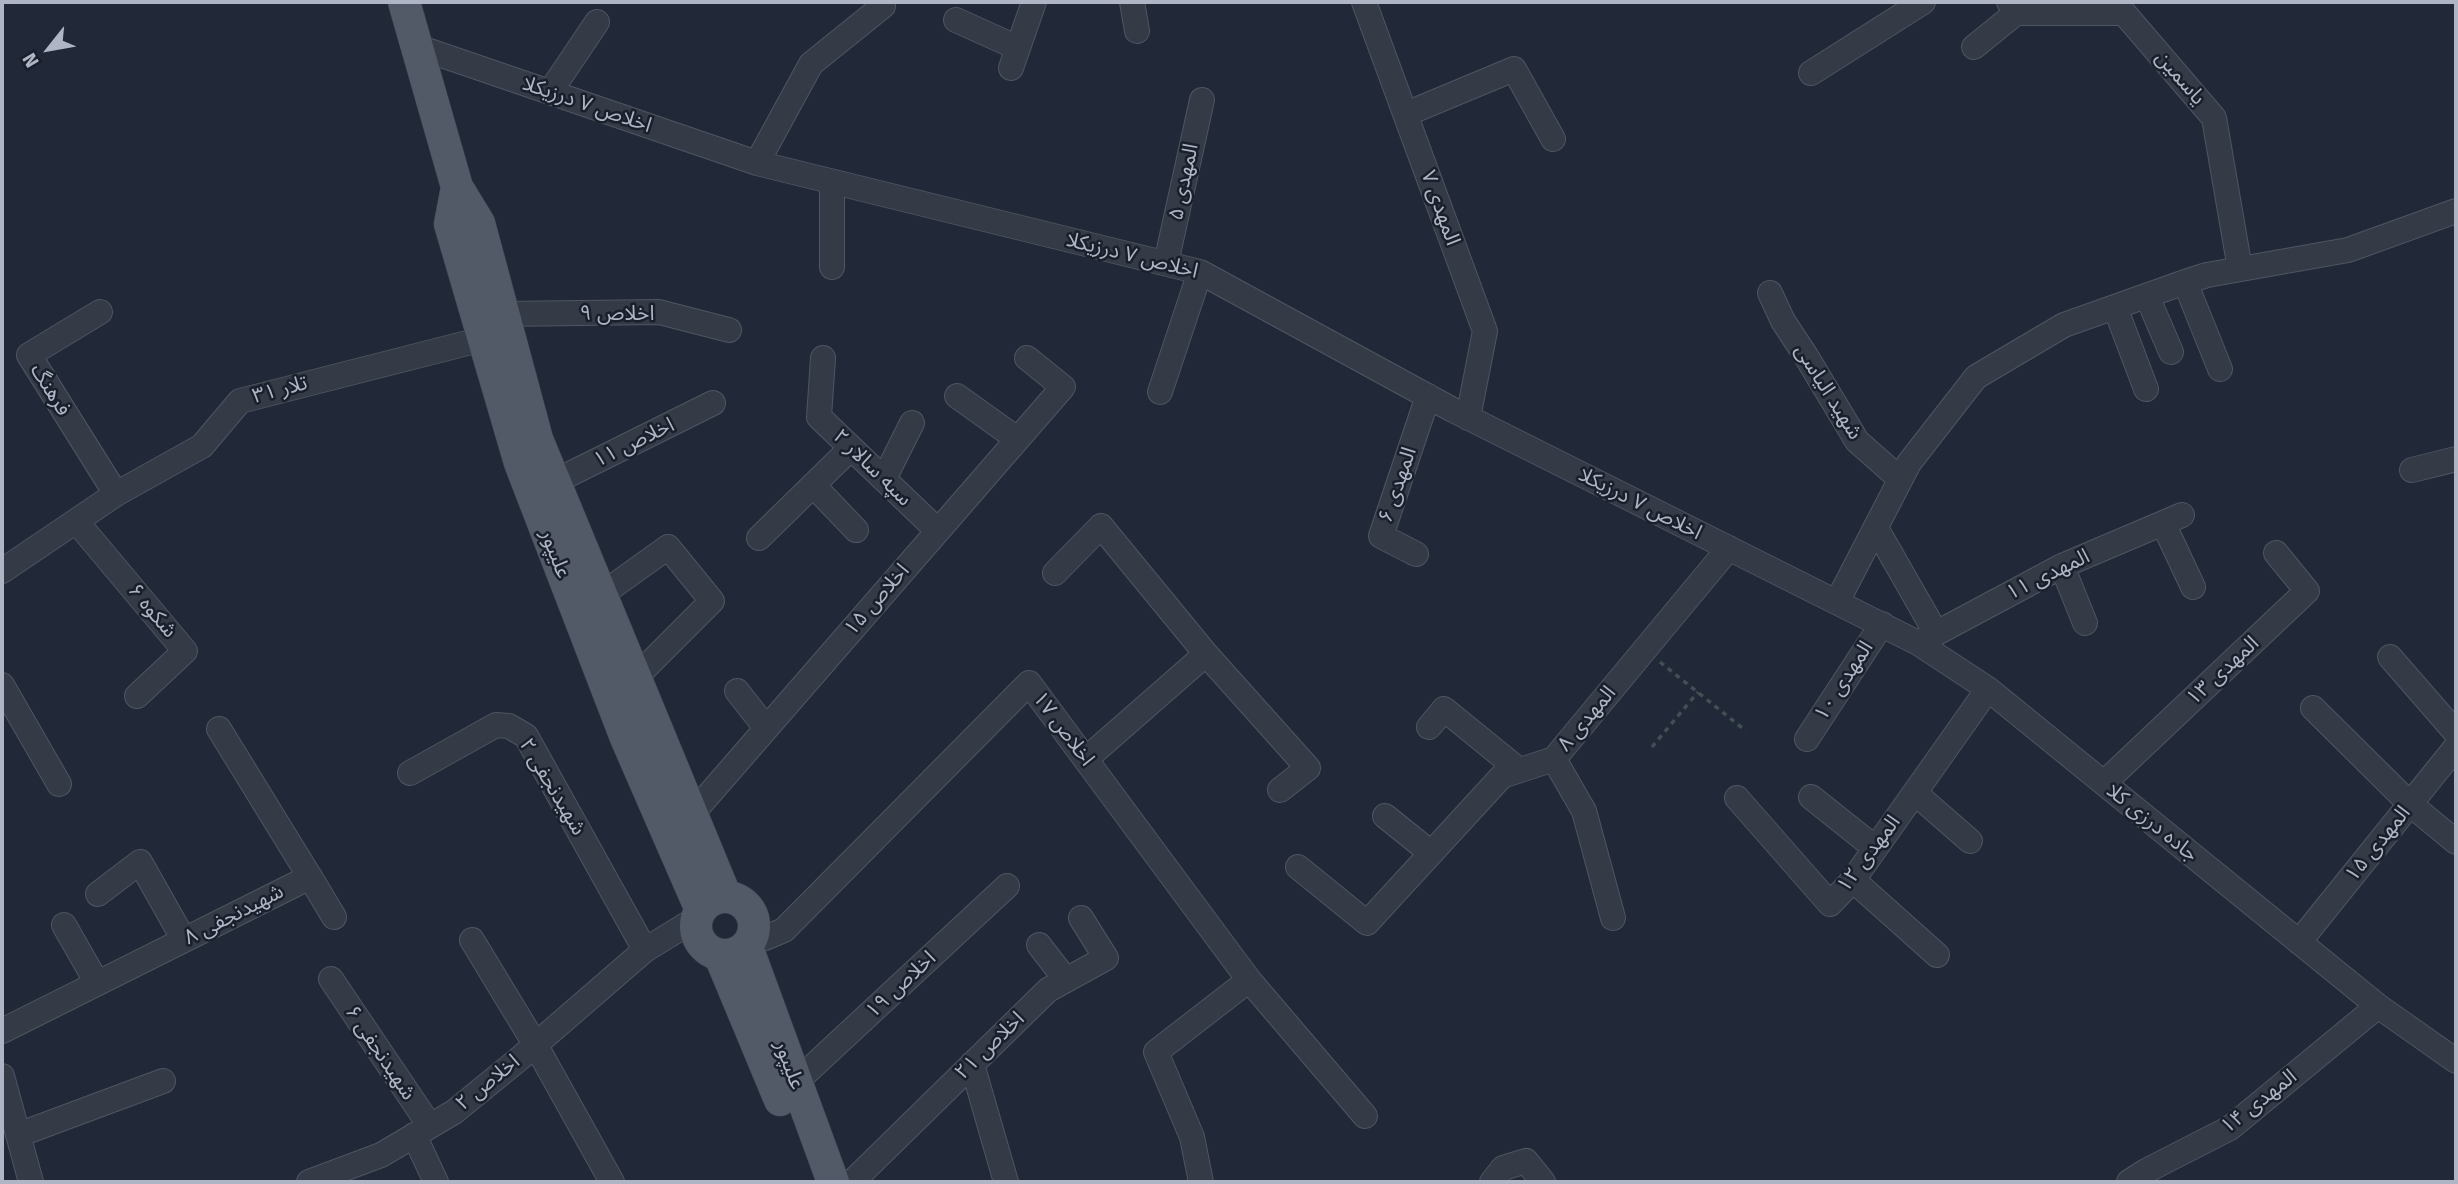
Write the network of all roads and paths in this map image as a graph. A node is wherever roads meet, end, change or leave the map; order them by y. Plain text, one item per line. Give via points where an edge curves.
1 (404, 2) edge
2 (883, 2) edge
3 (1034, 2) edge
4 (1132, 2) edge
5 (1364, 2) edge
6 (1923, 2) edge
7 (2012, 7) edge
8 (956, 20) dead end
9 (597, 22) dead end
10 (1137, 31) dead end
11 (418, 47) junction
12 (1974, 47) dead end
13 (1811, 73) dead end
14 (550, 92) junction
15 (1202, 100) dead end
16 (1406, 114) junction
17 (1553, 139) dead end
18 (757, 163) junction
19 (832, 183) junction
20 (457, 187) junction
21 (2456, 211) edge
22 (1166, 263) junction
23 (832, 267) dead end
24 (2240, 269) junction
25 (1200, 272) junction
26 (2185, 282) junction
27 (1770, 293) dead end
28 (2147, 296) junction
29 (2115, 307) junction
30 (100, 312) dead end
31 (503, 314) junction
32 (729, 330) dead end
33 (483, 339) junction
34 (2171, 352) dead end
35 (823, 358) dead end
36 (1027, 358) dead end
37 (2220, 369) dead end
38 (2146, 389) dead end
39 (1160, 392) dead end
40 (957, 396) dead end
41 (1428, 397) junction
42 (713, 403) dead end
43 (1468, 418) junction
44 (912, 423) dead end
45 (1017, 439) junction
46 (851, 448) junction
47 (2456, 459) edge
48 (2412, 470) dead end
49 (884, 479) junction
50 (1900, 480) junction
51 (554, 482) junction
52 (813, 485) junction
53 (116, 494) junction
54 (76, 521) junction
55 (1876, 528) junction
56 (856, 530) dead end
57 (937, 530) junction
58 (759, 538) dead end
59 (1730, 548) junction
60 (2276, 553) dead end
61 (1416, 554) dead end
62 (2062, 566) junction
63 (2, 571) edge
64 (1055, 573) dead end
65 (2193, 587) dead end
66 (601, 595) junction
67 (1837, 602) junction
68 (2085, 623) dead end
69 (1882, 624) junction
70 (1927, 638) junction
71 (1645, 650) junction
72 (1206, 654) junction
73 (2390, 657) dead end
74 (635, 678) junction
75 (2, 685) edge
76 (1988, 689) junction
77 (737, 691) dead end
78 (1698, 692) junction
79 (137, 696) dead end
80 (2313, 708) dead end
81 (1429, 727) dead end
82 (766, 728) junction
83 (219, 729) dead end
84 (1746, 730) dead end
85 (2456, 733) edge
86 (1807, 739) dead end
87 (1652, 747) dead end
88 (2456, 747) edge
89 (1086, 759) junction
90 (1554, 759) junction
91 (1519, 770) junction
92 (410, 773) dead end
93 (2104, 783) junction
94 (59, 785) dead end
95 (1280, 790) dead end
96 (1915, 793) junction
97 (1811, 797) dead end
98 (1737, 798) dead end
99 (2410, 804) junction
100 (692, 814) junction
101 (1385, 816) dead end
102 (1970, 841) dead end
103 (2456, 842) edge
104 (1875, 848) junction
105 (1431, 853) junction
106 (1298, 867) dead end
107 (310, 877) junction
108 (1853, 880) junction
109 (1007, 887) dead end
110 (98, 894) dead end
111 (334, 917) dead end
112 (1081, 918) dead end
113 (1614, 918) dead end
114 (64, 925) dead end
115 (720, 929) junction
116 (184, 940) junction
117 (472, 940) dead end
118 (2299, 942) junction
119 (1039, 945) dead end
120 (645, 950) junction
121 (1937, 955) dead end
122 (331, 979) dead end
123 (1066, 980) junction
124 (1249, 980) junction
125 (97, 983) junction
126 (2378, 1006) junction
127 (2, 1031) edge
128 (535, 1044) junction
129 (2456, 1061) edge
130 (972, 1064) junction
131 (2, 1076) edge
132 (163, 1081) dead end
133 (795, 1083) junction
134 (1365, 1116) dead end
135 (422, 1131) junction
136 (18, 1135) junction
137 (31, 1182) edge
138 (309, 1182) edge
139 (436, 1182) edge
140 (612, 1182) edge
141 (815, 1182) edge
142 (833, 1182) edge
143 (852, 1182) edge
144 (1006, 1182) edge
145 (1201, 1182) edge
146 (1492, 1182) edge
147 (1543, 1182) edge
148 (2129, 1182) edge

1 - 11 main road, علیپور
2 - 18 street via 811,64
3 - 8 street via 1014,58
4 - 10 street
5 - 16 street, المهدی ۷
6 - 13 street
7 - 12 street
7 - 24 street, یاسمین via 2124,13 2214,118
9 - 14 street
11 - 14 street, اخلاص ۷ درزیکلا
11 - 20 main road, علیپور
14 - 18 street, اخلاص ۷ درزیکلا
15 - 22 street, المهدی ۵
16 - 17 street via 1514,69
16 - 43 street, المهدی ۷ via 1485,331
18 - 19 street, اخلاص ۷ درزیکلا
19 - 22 street, اخلاص ۷ درزیکلا
19 - 23 street
20 - 31 main road, علیپور via 479,223
20 - 33 main road, علیپور via 450,224
21 - 24 street via 2348,250
22 - 25 street, اخلاص ۷ درزیکلا
24 - 26 street
25 - 39 street
25 - 41 street, اخلاص ۷ درزیکلا
26 - 28 street
26 - 37 street
27 - 50 street, شهید الیاسی via 1857,441
28 - 29 street
28 - 34 street
29 - 38 street
29 - 50 street via 2064,324 1976,377
30 - 53 street, فرهنگ via 29,355
31 - 32 street, اخلاص ۹ via 659,312
31 - 51 main road, علیپور via 537,439
33 - 53 street, تلار ۳۱ via 240,401 202,446
33 - 115 main road, علیپور via 525,476 626,738
35 - 46 street, سپه سالار ۲ via 819,416
36 - 45 street, اخلاص ۱۵ via 1063,387
40 - 45 street
41 - 43 street, اخلاص ۷ درزیکلا
41 - 61 street, المهدی ۶ via 1381,536
42 - 51 street, اخلاص ۱۱
43 - 59 street, اخلاص ۷ درزیکلا
44 - 49 street
45 - 57 street, اخلاص ۱۵
46 - 49 street, سپه سالار ۲
46 - 52 street
47 - 48 street
49 - 57 street, سپه سالار ۲
50 - 55 street
51 - 66 main road, علیپور
52 - 56 street
52 - 58 street
53 - 54 street, تلار ۳۱
54 - 63 street, تلار ۳۱
54 - 79 street, شکوه ۶ via 185,651
55 - 67 street
55 - 70 street
57 - 82 street, اخلاص ۱۵
59 - 67 street, اخلاص ۷ درزیکلا
59 - 71 street, المهدی ۸
60 - 93 street, المهدی ۱۳ via 2307,591
62 - 65 street, المهدی ۱۱ via 2172,519
62 - 68 street
62 - 70 street, المهدی ۱۱
64 - 72 street via 1101,526
66 - 74 main road, علیپور
66 - 74 street via 668,547 712,601
67 - 69 street, جاده درزی کلا
69 - 70 street, جاده درزی کلا
69 - 86 street, المهدی ۱۰
70 - 76 street, جاده درزی کلا
71 - 78 path
71 - 90 street, المهدی ۸
72 - 89 street
72 - 95 street via 1308,768
73 - 85 street
74 - 100 main road, علیپور
75 - 94 street
76 - 93 street, جاده درزی کلا
76 - 96 street, المهدی ۱۲
77 - 82 street
78 - 84 path
78 - 87 path
80 - 99 street
81 - 91 street via 1444,709
82 - 100 street, اخلاص ۱۵
83 - 107 street, شهیدنجفی ۸
88 - 99 street, المهدی ۱۵
89 - 115 street, اخلاص ۱۷ via 1029,683 784,930 765,938
89 - 124 street, اخلاص ۱۷
90 - 91 street, المهدی ۸
90 - 113 street via 1584,811
91 - 105 street, المهدی ۸ via 1502,776
92 - 120 street, شهیدنجفی ۲ via 496,725 509,726 526,736
93 - 118 street, جاده درزی کلا
96 - 102 street
96 - 104 street, المهدی ۱۲
97 - 104 street
98 - 108 street, المهدی ۱۲ via 1830,904
99 - 103 street
99 - 118 street, المهدی ۱۵
100 - 115 main road, علیپور
101 - 105 street
104 - 108 street, المهدی ۱۲
105 - 106 street, المهدی ۸ via 1367,923
107 - 111 street
107 - 116 street, شهیدنجفی ۸
108 - 121 street
109 - 133 street, اخلاص ۱۹
110 - 116 street via 140,862
112 - 123 street, اخلاص ۲۱ via 1106,958
114 - 125 street
115 - 120 street, اخلاص ۲
115 - 133 main road, علیپور
115 - 141 main road, علیپور
116 - 125 street, شهیدنجفی ۸
117 - 128 street
118 - 126 street, جاده درزی کلا
119 - 123 street
120 - 128 street, اخلاص ۲
122 - 135 street, شهیدنجفی ۶
123 - 130 street, اخلاص ۲۱ via 1048,990
124 - 134 street, اخلاص ۱۷
124 - 145 street via 1156,1052 1192,1137
125 - 127 street, شهیدنجفی ۸
126 - 129 street, جاده درزی کلا
126 - 148 street, المهدی ۱۴ via 2230,1128
128 - 135 street, اخلاص ۲ via 454,1112
128 - 140 street
130 - 143 street, اخلاص ۲۱
130 - 144 street
131 - 136 street
132 - 136 street
133 - 142 main road, علیپور
135 - 138 street, اخلاص ۲ via 381,1155
135 - 139 street, شهیدنجفی ۶
136 - 137 street
146 - 147 street via 1503,1168 1527,1161

